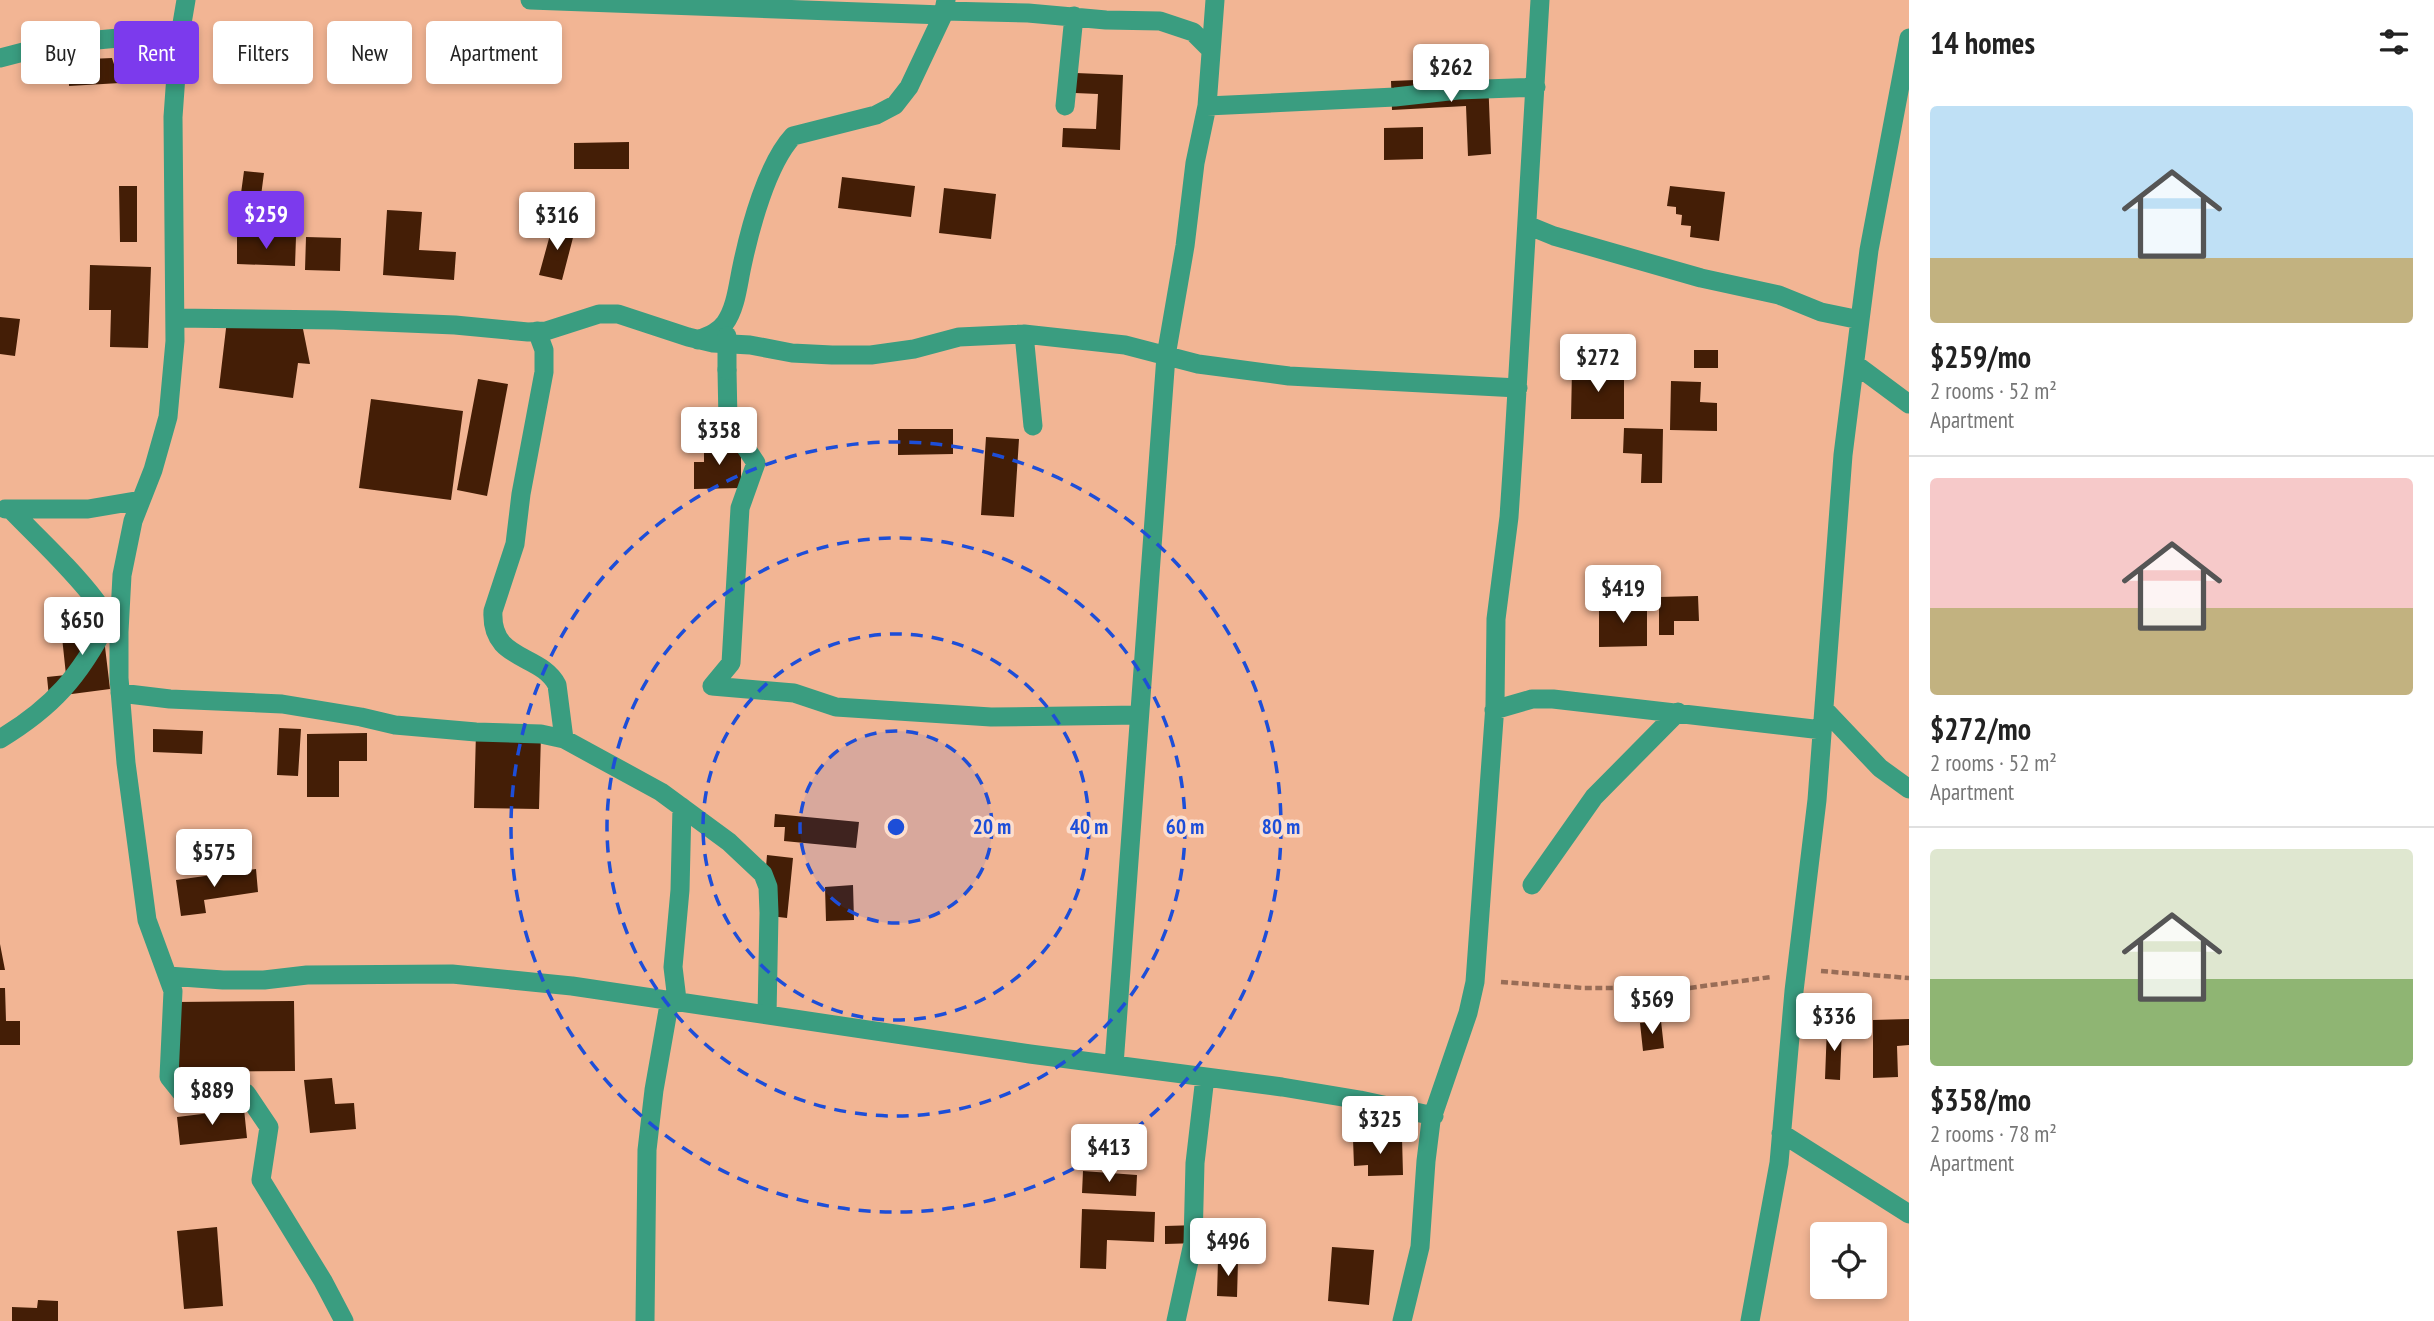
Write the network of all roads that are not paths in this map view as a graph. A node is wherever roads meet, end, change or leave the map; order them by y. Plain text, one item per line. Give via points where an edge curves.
1 (186, 0) edge
2 (530, 0) edge
3 (1215, 0) edge
4 (1540, 0) edge
5 (945, 9) edge
6 (1074, 16) junction
7 (182, 21) edge
8 (114, 38) edge
9 (1909, 38) edge
10 (1211, 50) junction
11 (0, 58) edge
12 (176, 84) edge
13 (1536, 87) junction
14 (1065, 106) dead end
15 (1207, 106) junction
16 (1527, 225) junction
17 (174, 318) junction
18 (1860, 320) junction
19 (561, 325) junction
20 (537, 331) junction
21 (1024, 334) junction
22 (727, 336) dead end
23 (698, 340) junction
24 (1166, 356) junction
25 (545, 362) junction
26 (1855, 364) junction
27 (1518, 388) junction
28 (1909, 404) edge
29 (1033, 426) dead end
30 (141, 500) junction
31 (5, 509) edge
32 (113, 627) junction
33 (120, 693) junction
34 (1824, 709) junction
35 (1494, 710) junction
36 (1678, 712) junction
37 (1139, 715) junction
38 (1822, 730) junction
39 (0, 739) edge
40 (564, 739) junction
41 (1907, 783) edge
42 (682, 807) junction
43 (1532, 885) dead end
44 (168, 976) junction
45 (673, 1000) junction
46 (767, 1015) junction
47 (1114, 1065) junction
48 (1205, 1077) junction
49 (1434, 1115) junction
50 (1781, 1133) junction
51 (1909, 1214) edge
52 (344, 1321) edge
53 (645, 1321) edge
54 (1176, 1321) edge
55 (1402, 1321) edge
56 (1750, 1321) edge

1 - 7 street
2 - 5 street
3 - 10 street
4 - 13 street
5 - 6 street
5 - 23 street via 909,87 895,105 876,115 793,136 784,146 766,187 730,315 723,326
6 - 10 street via 1160,21 1194,32
6 - 14 street
8 - 11 street via 54,44
9 - 18 street
10 - 15 street
12 - 17 street
13 - 15 street
13 - 16 street
15 - 24 street
16 - 18 street via 1700,278 1779,295 1821,312
16 - 27 street
17 - 20 street via 334,320
17 - 30 street via 168,417
18 - 26 street
19 - 20 street
19 - 23 street via 599,314 618,314
19 - 25 street
20 - 25 street
21 - 23 street via 959,337 871,355 792,354
21 - 24 street via 1125,345
21 - 29 street
22 - 37 street, bridge via 728,421 757,463 740,508 731,663 712,686 794,693 836,706 991,717
24 - 27 street via 1289,376
24 - 37 street
25 - 40 street via 515,544 493,619 501,641 515,655 554,678
26 - 28 street
26 - 34 street via 1843,455
27 - 35 street via 1496,619
30 - 31 street via 88,509
30 - 32 street
31 - 32 street via 96,602
32 - 33 street
32 - 39 street via 67,686 31,720
33 - 40 street via 282,704 395,725
33 - 44 street via 147,920
34 - 38 street
34 - 41 street via 1880,768
35 - 36 street via 1532,699 1553,699
35 - 49 street via 1475,982
36 - 38 street
36 - 43 street via 1594,797
37 - 47 street
38 - 50 street
40 - 42 street
42 - 45 street
42 - 46 street via 763,874 769,913
44 - 45 street via 264,980 307,975 452,974
44 - 52 street via 173,991 169,1077 185,1097 210,1084 246,1093 269,1127 261,1181
45 - 46 street
45 - 53 street via 647,1150
46 - 47 street
47 - 48 street
48 - 49 street
48 - 54 street via 1195,1163 1194,1243
49 - 55 street via 1420,1247
50 - 51 street
50 - 56 street

